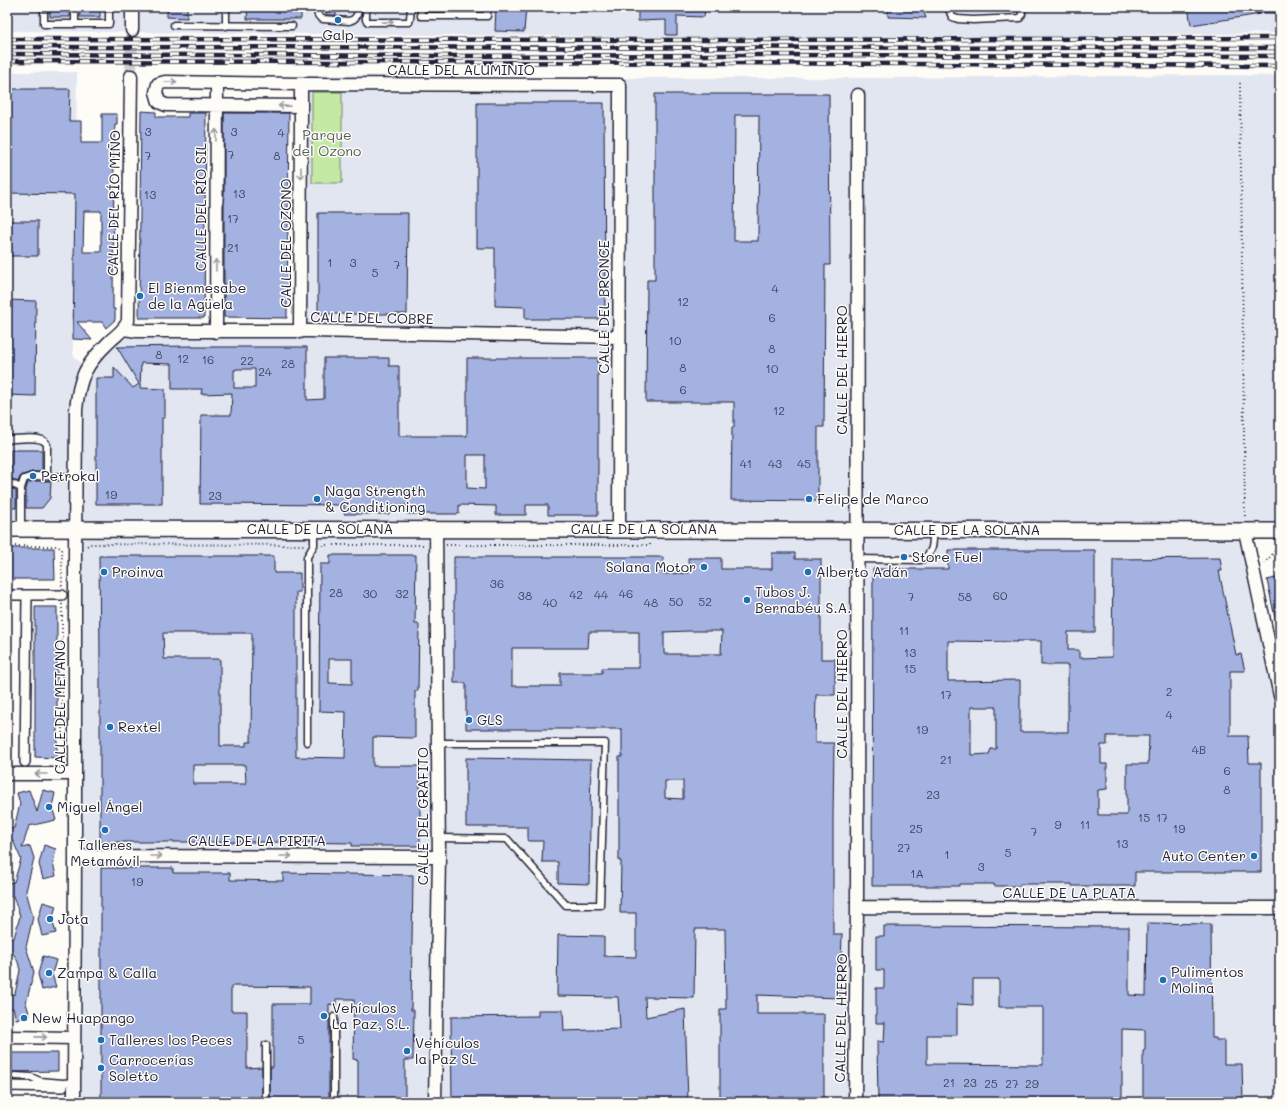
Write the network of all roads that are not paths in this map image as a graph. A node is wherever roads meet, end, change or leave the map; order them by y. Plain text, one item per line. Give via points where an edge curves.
1 (44, 7) edge
2 (75, 7) edge
3 (109, 7) edge
4 (132, 7) edge
5 (226, 7) edge
6 (317, 7) edge
7 (358, 7) edge
8 (366, 7) edge
9 (411, 7) edge
10 (421, 7) edge
11 (487, 7) edge
12 (948, 7) edge
13 (1022, 7) edge
14 (1278, 8) edge
15 (1258, 9) dead end
16 (75, 24) junction
17 (174, 25) dead end
18 (226, 26) junction
19 (292, 26) dead end
20 (132, 30) tunnel mouth
21 (131, 76) tunnel mouth
22 (217, 82) junction
23 (301, 84) junction
24 (620, 85) joint
25 (858, 95) dead end
26 (216, 105) junction
27 (301, 106) junction
28 (124, 329) junction
29 (216, 332) junction
30 (300, 332) junction
31 (619, 337) junction
32 (9, 440) edge
33 (47, 476) junction
34 (76, 477) junction
35 (7, 479) edge
36 (21, 488) junction
37 (75, 528) junction
38 (14, 529) edge
39 (314, 529) junction
40 (436, 529) junction
41 (619, 529) junction
42 (857, 530) junction
43 (933, 530) junction
44 (1245, 531) junction
45 (1280, 531) edge
46 (857, 559) junction
47 (7, 595) edge
48 (27, 595) junction
49 (62, 595) road end
50 (1278, 681) edge
51 (1280, 696) edge
52 (307, 742) dead end
53 (438, 743) junction
54 (25, 762) dead end
55 (7, 774) edge
56 (75, 774) junction
57 (439, 838) junction
58 (75, 856) junction
59 (439, 857) junction
60 (857, 908) junction
61 (1280, 908) edge
62 (334, 1017) dead end
63 (7, 1037) edge
64 (74, 1038) junction
65 (266, 1045) dead end
66 (15, 1076) dead end
67 (68, 1084) junction
68 (7, 1086) edge
69 (74, 1102) edge
70 (266, 1102) edge
71 (334, 1102) edge
72 (435, 1102) edge
73 (856, 1102) edge

1 - 16 lane via 44,24
2 - 16 lane
3 - 16 lane via 109,24
4 - 20 street
5 - 18 lane
6 - 7 lane via 319,18 349,20 356,17
8 -> 9 lane via 368,22 409,22
10 - 11 lane via 421,16 487,16
12 - 13 lane via 952,17 973,20 1020,18
14 - 15 lane
17 - 18 lane
18 - 19 lane
21 - 28 street, CALLE DEL RÍO MIÑO via 128,321
22 - 23 street, CALLE DEL ALUMINIO
22 - 26 street, CALLE DEL RÍO SIL
26 -> 22 street, CALLE DEL ALUMINIO via 166,105 159,102 156,92 158,84 165,82
23 - 24 street, CALLE DEL ALUMINIO
23 - 27 street
24 - 31 street, CALLE DEL BRONCE
25 - 42 street, CALLE DEL HIERRO
27 -> 26 street, CALLE DEL ALUMINIO
29 -> 26 street, CALLE DEL RÍO SIL
27 -> 30 street, CALLE DEL OZONO
28 - 29 street, CALLE DEL COBRE
28 - 34 street, CALLE DEL METANO via 99,352 81,380 76,410
29 - 30 street, CALLE DEL COBRE
30 - 31 street, CALLE DEL COBRE
31 - 41 street, CALLE DEL BRONCE
32 - 33 lane via 42,439 46,442
33 - 34 lane
33 - 36 lane via 24,479
34 - 37 street, CALLE DEL METANO
35 - 36 lane
36 - 38 lane
37 - 38 street, CALLE DE LA SOLANA
37 - 39 street, CALLE DE LA SOLANA
37 - 56 street, CALLE DEL METANO
39 - 40 street, CALLE DE LA SOLANA
39 - 52 lane via 314,545 307,557
40 - 41 street, CALLE DE LA SOLANA
40 - 53 street, CALLE DEL GRAFITO
41 - 42 street, CALLE DE LA SOLANA
42 - 43 street, CALLE DE LA SOLANA
42 - 46 street, CALLE DEL HIERRO
43 - 44 street, CALLE DE LA SOLANA
43 - 46 lane via 929,556 921,560
44 - 45 street, CALLE DE LA SOLANA
44 - 50 street
46 - 60 street, CALLE DEL HIERRO
47 - 48 street
48 - 49 street
48 - 54 street
50 - 51 street
53 - 57 street, CALLE DEL GRAFITO
53 - 57 lane via 605,743 600,905 566,905 507,839
56 -> 55 street
56 - 58 street, CALLE DEL METANO
57 - 59 street, CALLE DEL GRAFITO
58 -> 59 street, CALLE DE LA PIRITA
58 - 64 street, CALLE DEL METANO
59 - 72 street, CALLE DEL GRAFITO
60 - 61 street, CALLE DE LA PLATA
60 - 73 street, CALLE DEL HIERRO
62 - 71 lane
63 -> 64 street
64 - 67 street, CALLE DEL METANO
65 - 70 lane
66 - 67 lane via 31,1076 40,1081
67 - 68 street
67 - 69 street, CALLE DEL METANO

